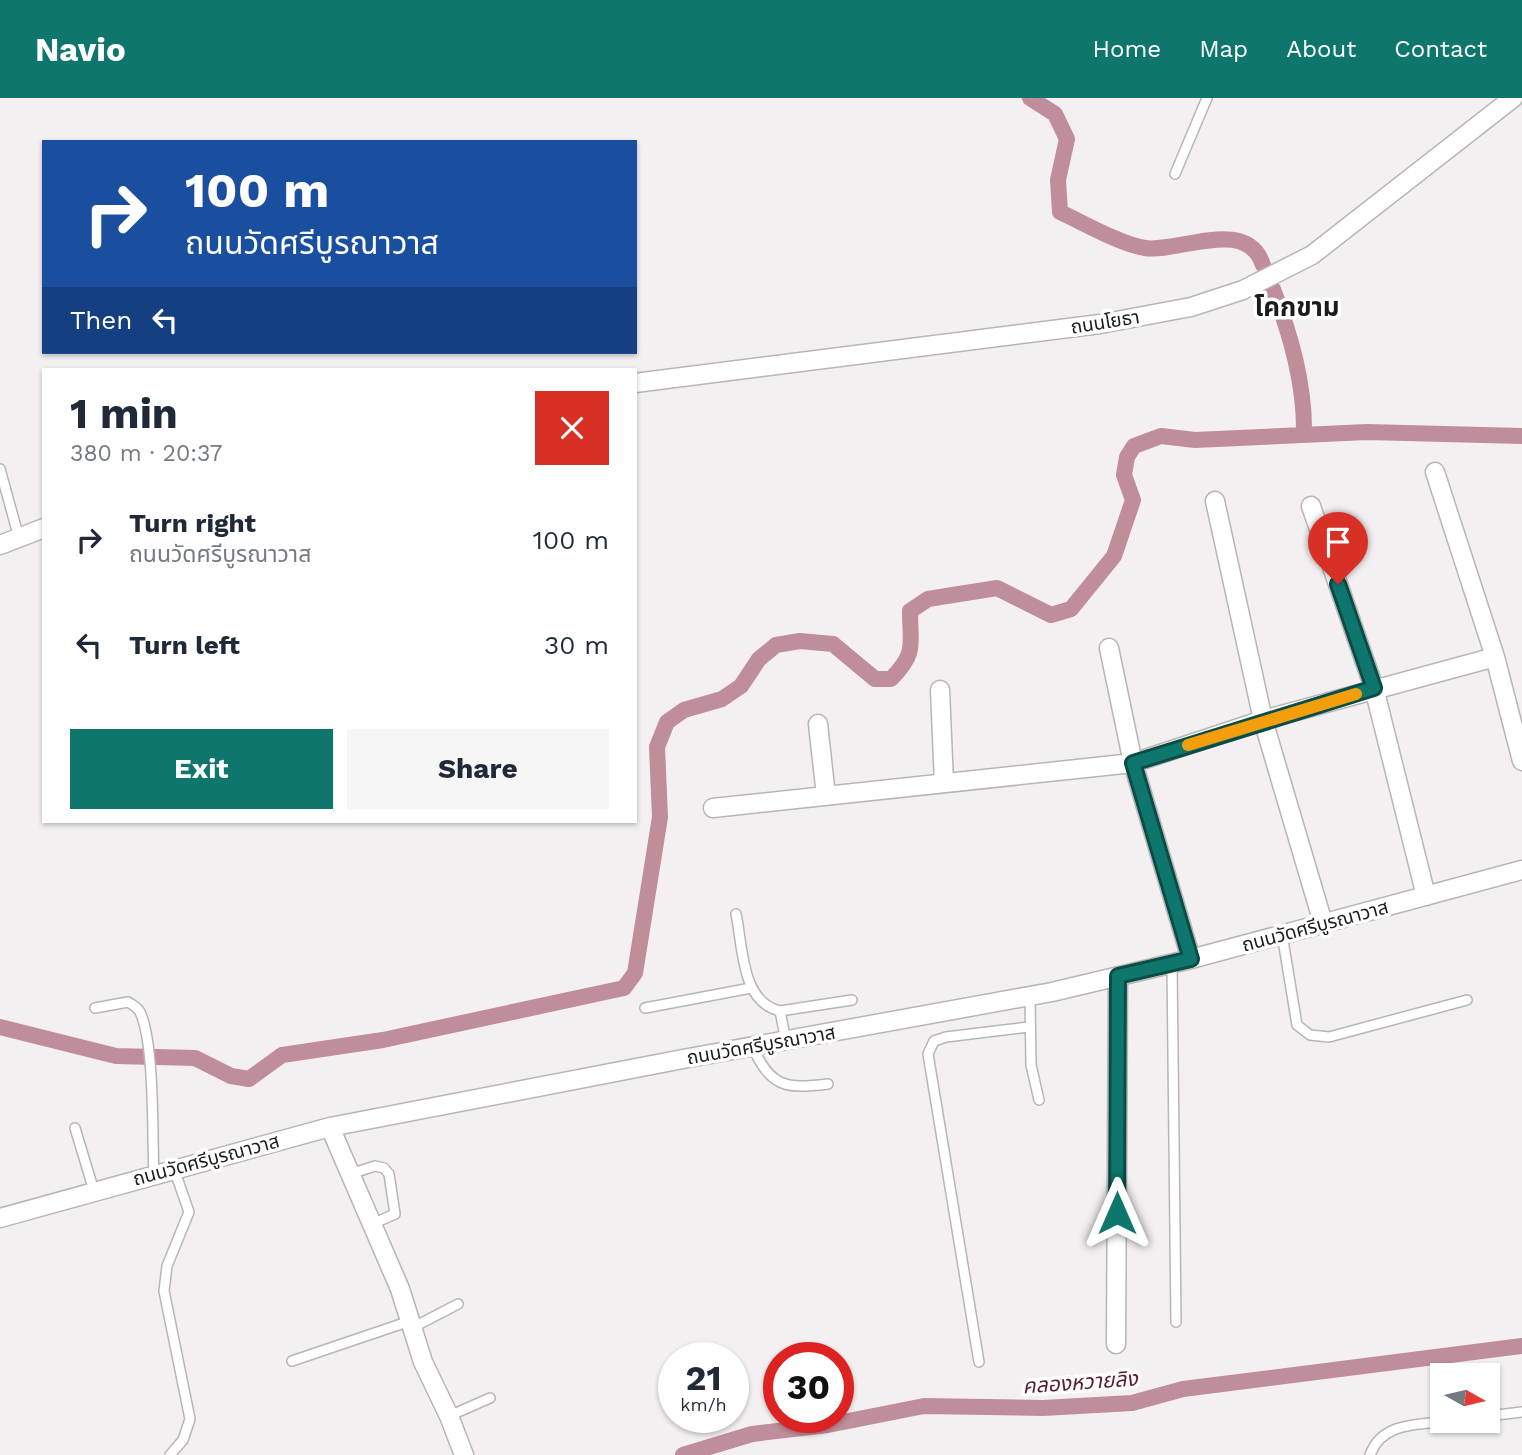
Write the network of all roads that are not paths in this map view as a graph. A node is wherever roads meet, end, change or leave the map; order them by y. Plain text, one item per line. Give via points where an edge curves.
1 (1207, 98) edge
2 (1513, 98) edge
3 (1175, 174) dead end
4 (637, 383) edge
5 (0, 469) edge
6 (1435, 472) dead end
7 (1215, 501) dead end
8 (1311, 506) dead end
9 (42, 529) edge
10 (19, 538) junction
11 (0, 545) edge
12 (1109, 648) dead end
13 (1495, 657) junction
14 (1374, 688) junction
15 (940, 690) dead end
16 (1515, 700) edge
17 (1263, 720) junction
18 (818, 724) dead end
19 (1522, 761) edge
20 (1133, 763) junction
21 (944, 783) junction
22 (826, 796) junction
23 (713, 808) dead end
24 (1522, 870) edge
25 (1426, 896) junction
26 (736, 914) dead end
27 (1323, 923) junction
28 (1282, 933) junction
29 (1191, 959) junction
30 (1172, 964) junction
31 (1118, 976) junction
32 (751, 988) junction
33 (1030, 996) junction
34 (852, 1000) dead end
35 (1467, 1000) dead end
36 (95, 1008) dead end
37 (645, 1008) dead end
38 (780, 1011) junction
39 (1029, 1027) junction
40 (786, 1041) junction
41 (752, 1046) junction
42 (828, 1084) dead end
43 (1039, 1100) dead end
44 (330, 1127) junction
45 (75, 1128) dead end
46 (174, 1170) junction
47 (350, 1174) junction
48 (154, 1175) junction
49 (94, 1191) junction
50 (0, 1218) edge
51 (372, 1224) junction
52 (458, 1304) dead end
53 (1176, 1322) dead end
54 (411, 1324) junction
55 (1116, 1344) dead end
56 (292, 1362) dead end
57 (979, 1362) dead end
58 (490, 1398) dead end
59 (1522, 1412) edge
60 (1500, 1415) edge
61 (449, 1416) junction
62 (1430, 1424) edge
63 (170, 1455) edge
64 (464, 1455) edge
65 (1370, 1455) edge

1 - 3 lane
2 - 4 street, ถนนโยธา via 1312,255 1243,290 1191,307 1100,324
5 - 10 lane
6 - 13 street
7 - 17 street
8 - 14 street
9 - 10 street
10 - 11 street
12 - 20 street
13 - 14 street
13 - 16 street
14 - 17 street
14 - 25 street
15 - 21 street
16 - 19 street
17 - 20 street
17 - 27 street
18 - 22 street
20 - 21 street
20 - 29 street
21 - 22 street
22 - 23 street
24 - 25 street, ถนนวัดศรีบูรณาวาส
25 - 27 street, ถนนวัดศรีบูรณาวาส
26 - 32 lane
27 - 28 street, ถนนวัดศรีบูรณาวาส
28 - 29 street, ถนนวัดศรีบูรณาวาส
28 - 35 lane via 1297,1025 1310,1035 1329,1037
29 - 30 street, ถนนวัดศรีบูรณาวาส
30 - 31 street, ถนนวัดศรีบูรณาวาส
30 - 53 lane
31 - 33 street, ถนนวัดศรีบูรณาวาส
31 - 55 street
32 - 37 lane
32 - 38 lane via 759,1001
33 - 39 lane
33 - 40 street, ถนนวัดศรีบูรณาวาส
34 - 38 lane
36 - 48 lane via 128,1002 138,1008 151,1082
38 - 40 lane
39 - 43 lane
39 - 57 lane via 946,1037 934,1041 928,1054
40 - 41 street, ถนนวัดศรีบูรณาวาส
41 - 42 lane via 766,1071 785,1086
41 - 44 street, ถนนวัดศรีบูรณาวาส
44 - 46 street, ถนนวัดศรีบูรณาวาส
44 - 47 street
45 - 49 lane
46 - 48 street, ถนนวัดศรีบูรณาวาส
46 - 63 lane via 188,1212 167,1266 164,1291 190,1419 183,1440
47 - 51 street
47 - 51 lane via 375,1166 389,1174 395,1214
48 - 49 street, ถนนวัดศรีบูรณาวาส
49 - 50 street, ถนนวัดศรีบูรณาวาส
51 - 54 street
52 - 54 lane
54 - 56 lane
54 - 61 street
58 - 61 lane
59 - 60 lane
61 - 64 street
62 - 65 lane via 1389,1429 1375,1440

